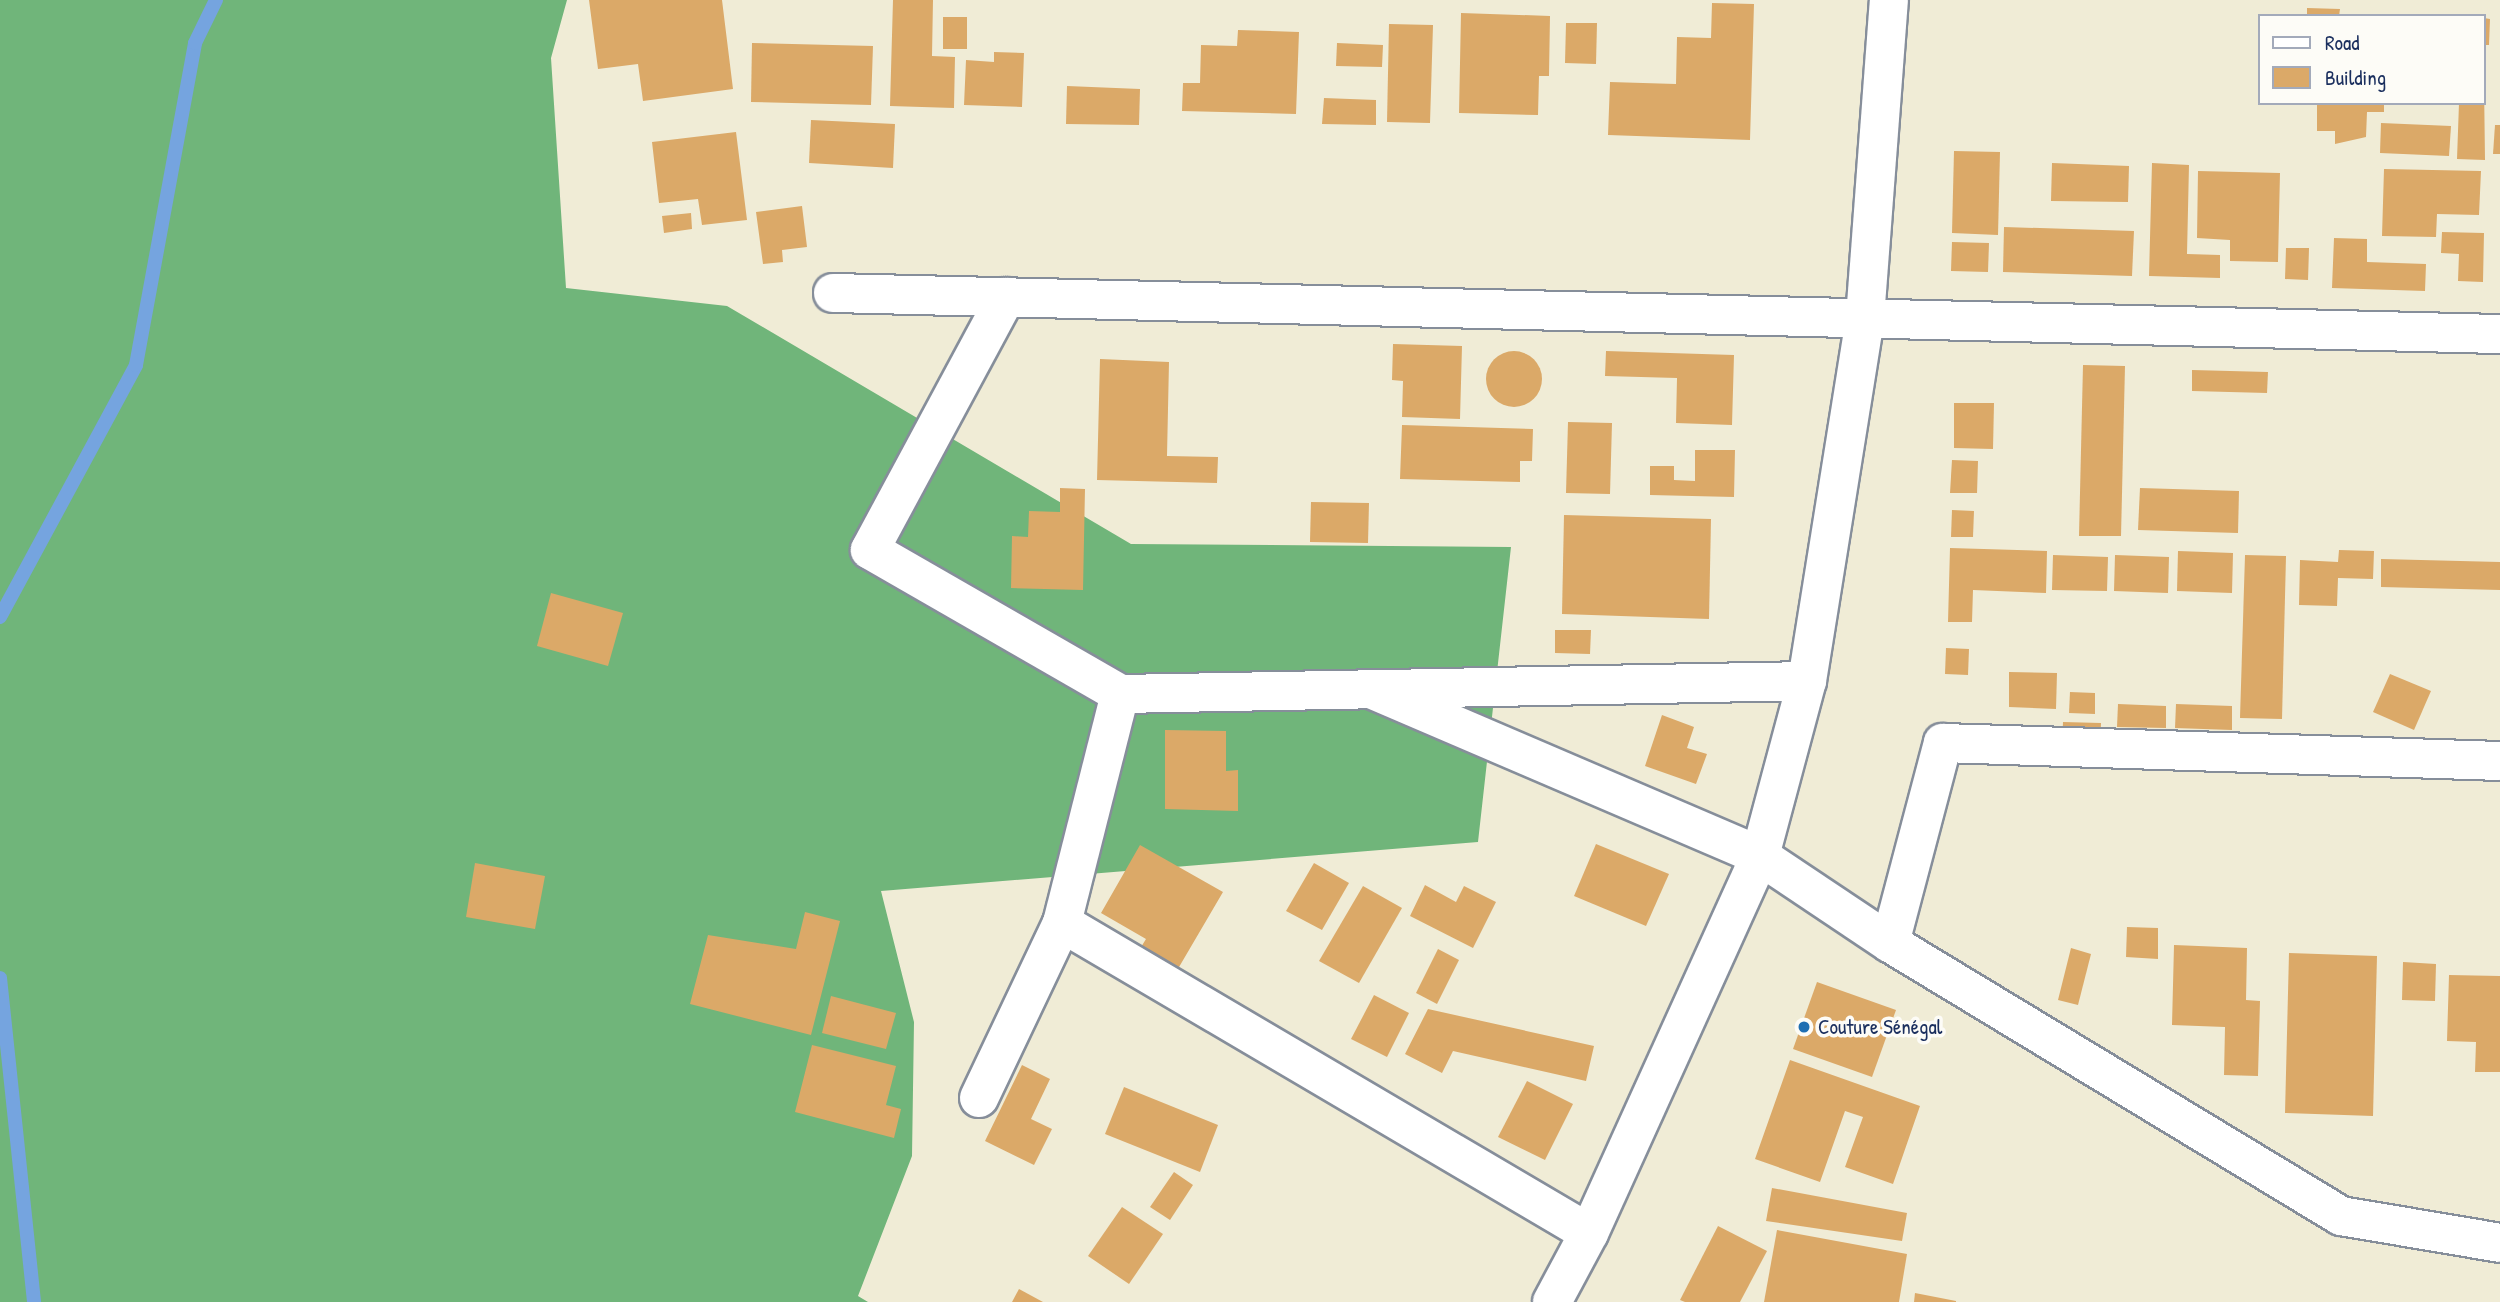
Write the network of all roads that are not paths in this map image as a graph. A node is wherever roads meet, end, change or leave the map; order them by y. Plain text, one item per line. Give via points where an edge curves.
1 (1889, 0) edge
2 (833, 293) dead end
3 (1006, 297) junction
4 (1865, 318) junction
5 (2500, 334) edge
6 (1807, 681) junction
7 (1373, 690) junction
8 (1120, 694) junction
9 (2500, 761) edge
10 (1760, 856) junction
11 (1062, 923) junction
12 (1890, 943) junction
13 (979, 1098) dead end
14 (1589, 1233) junction
15 (2500, 1243) edge
16 (1552, 1302) edge

1 - 4 street
2 - 3 street
3 - 4 street
3 - 8 street via 870,550
4 - 5 street
4 - 6 street
6 - 7 street
6 - 10 street
7 - 8 street
7 - 10 street
8 - 11 street
9 - 12 street via 1943,743
10 - 12 street
10 - 14 street
11 - 13 street
11 - 14 street
12 - 15 street via 2341,1216
14 - 16 street

